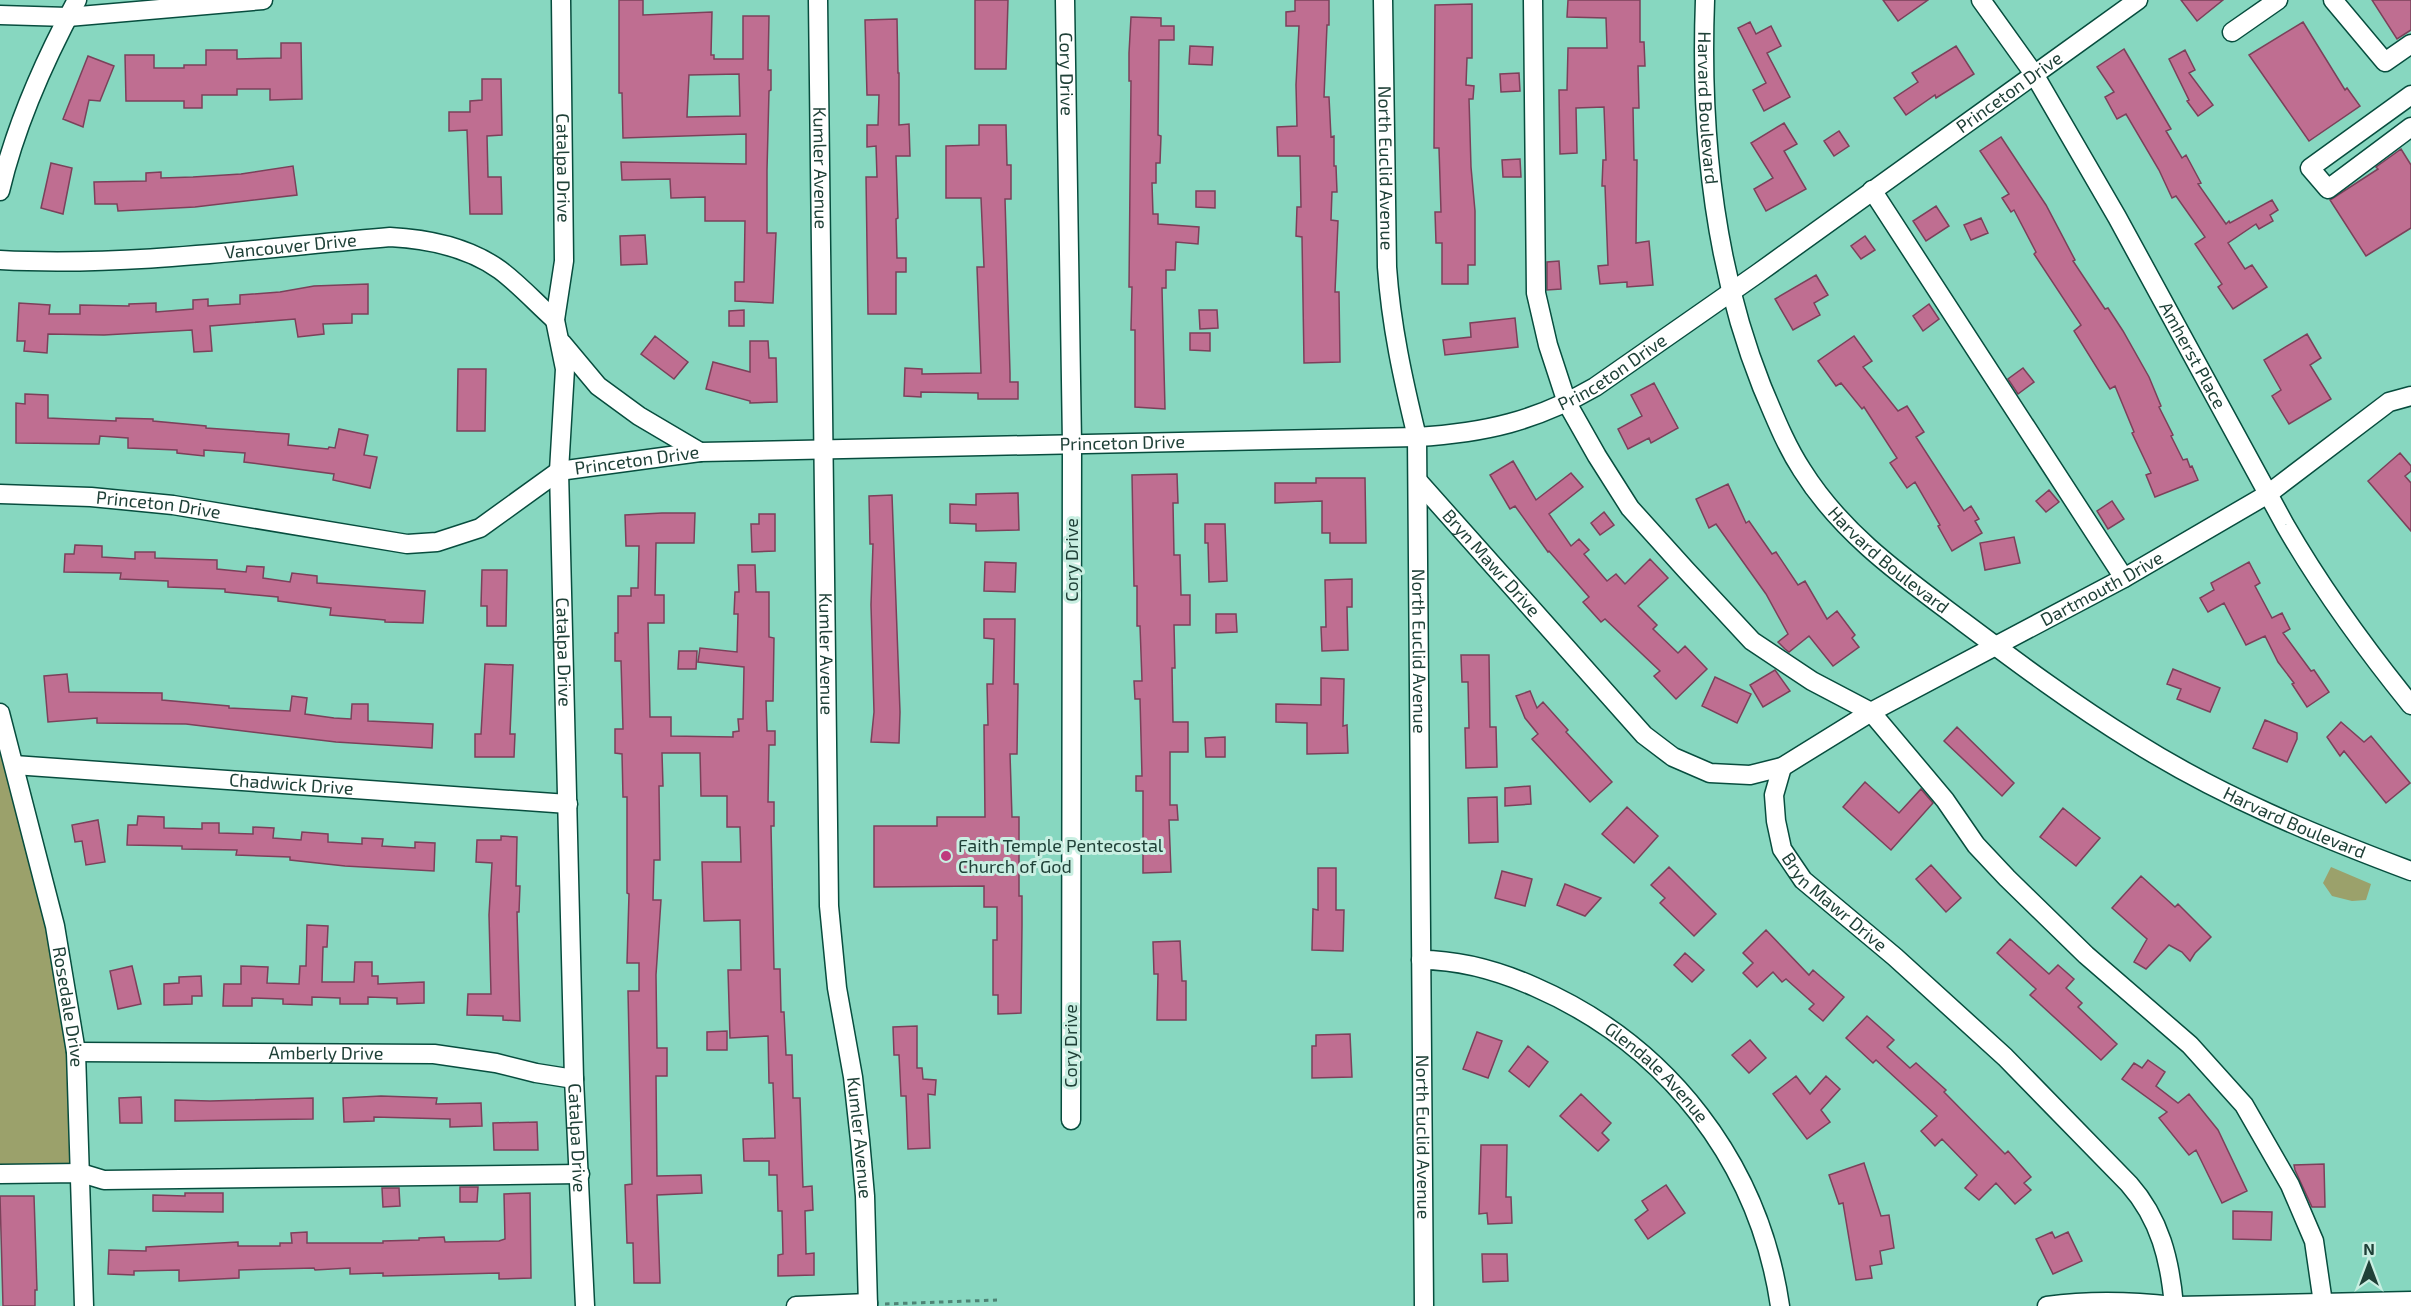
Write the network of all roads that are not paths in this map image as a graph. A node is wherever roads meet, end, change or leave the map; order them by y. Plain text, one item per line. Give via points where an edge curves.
1 (77, 0) edge
2 (263, 0) edge
3 (561, 0) edge
4 (818, 0) edge
5 (1065, 0) edge
6 (1383, 0) edge
7 (1533, 0) edge
8 (1705, 0) edge
9 (1981, 0) edge
10 (2138, 0) edge
11 (2278, 0) edge
12 (2333, 0) edge
13 (0, 15) edge
14 (68, 16) junction
15 (2232, 32) dead end
16 (2411, 44) edge
17 (2034, 74) junction
18 (2411, 95) edge
19 (2411, 127) edge
20 (1872, 190) junction
21 (0, 191) edge
22 (0, 260) edge
23 (1730, 292) junction
24 (555, 320) junction
25 (561, 341) junction
26 (2411, 396) edge
27 (1567, 403) junction
28 (1417, 436) junction
29 (1072, 444) junction
30 (824, 450) junction
31 (700, 452) junction
32 (559, 471) junction
33 (1418, 481) junction
34 (0, 494) edge
35 (2268, 494) junction
36 (2124, 578) junction
37 (1997, 647) junction
38 (2411, 705) edge
39 (1871, 712) junction
40 (0, 714) edge
41 (14, 765) junction
42 (1782, 767) junction
43 (568, 804) junction
44 (2411, 871) edge
45 (1421, 960) junction
46 (76, 1052) junction
47 (574, 1079) junction
48 (1071, 1120) dead end
49 (81, 1173) junction
50 (0, 1174) edge
51 (580, 1174) junction
52 (2411, 1301) edge
53 (2323, 1303) junction
54 (2363, 1304) edge
55 (868, 1305) edge
56 (84, 1306) edge
57 (585, 1306) edge
58 (796, 1306) edge
59 (1424, 1306) edge
60 (1780, 1306) edge
61 (2047, 1306) edge
62 (2175, 1306) edge

1 - 14 street
2 - 14 street
3 - 24 street, Catalpa Drive via 564,261
4 - 30 street, Kumler Avenue
5 - 29 street, Cory Drive
6 - 28 street, North Euclid Avenue via 1389,300 1399,367
7 - 27 street via 1536,293
8 - 23 street, Harvard Boulevard via 1709,157
9 - 17 street, Amherst Place
10 - 17 street, Princeton Drive
11 - 15 street
12 - 16 street via 2385,62
13 - 14 street
14 - 21 street via 30,95
17 - 20 street, Princeton Drive
17 - 35 street, Amherst Place via 2165,302
18 - 19 street via 2310,168 2328,189
20 - 23 street, Princeton Drive
20 - 36 street
22 - 24 street, Vancouver Drive via 124,260 415,238 446,244 488,263
23 - 27 street, Princeton Drive
23 - 37 street, Harvard Boulevard via 1743,340 1778,425 1830,509 1894,570
24 - 25 street, Catalpa Drive
25 - 31 street via 598,386
25 - 32 street, Catalpa Drive via 565,369
26 - 35 street, Dartmouth Drive via 2389,402
27 - 28 street, Princeton Drive via 1507,425
27 - 39 street via 1630,508 1752,641 1812,681
28 - 29 street, Princeton Drive
28 - 33 street, North Euclid Avenue
29 - 30 street, Princeton Drive
29 - 48 street, Cory Drive
30 - 31 street, Princeton Drive
30 - 55 street, Kumler Avenue via 830,906 837,988 860,1140
31 - 32 street, Princeton Drive
32 - 34 street, Princeton Drive via 480,528 437,542 407,544 173,505
32 - 43 street, Catalpa Drive
33 - 42 street, Bryn Mawr Drive via 1644,735 1672,757 1710,773 1750,775
33 - 45 street, North Euclid Avenue
35 - 36 street, Dartmouth Drive
35 - 38 street, Amherst Place via 2331,601
36 - 37 street, Dartmouth Drive
37 - 39 street, Dartmouth Drive
37 - 44 street, Harvard Boulevard via 2060,694 2193,776 2332,841
39 - 42 street, Dartmouth Drive
39 - 53 street via 1945,800 1976,845 2007,878 2086,955 2190,1044 2244,1105 2290,1185 2314,1240
40 - 41 street, Rosedale Drive
41 - 43 street, Chadwick Drive
41 - 46 street, Rosedale Drive via 55,926
42 - 62 street, Bryn Mawr Drive via 1774,795 1776,820 1782,849 1803,880 2005,1057 2134,1189 2165,1247
43 - 47 street, Catalpa Drive
45 - 59 street, North Euclid Avenue
45 - 60 street, Glendale Avenue via 1445,960 1489,970 1551,994 1604,1024 1658,1067 1702,1117 1741,1179 1773,1265
46 - 47 street, Amberly Drive via 434,1054
46 - 49 street, Rosedale Drive
47 - 51 street, Catalpa Drive
49 - 50 street
49 - 51 street via 104,1180
49 - 56 street, Rosedale Drive
51 - 57 street, Catalpa Drive
52 - 54 street
53 - 54 street
53 - 62 street
55 - 58 street
61 - 62 street via 2125,1301

